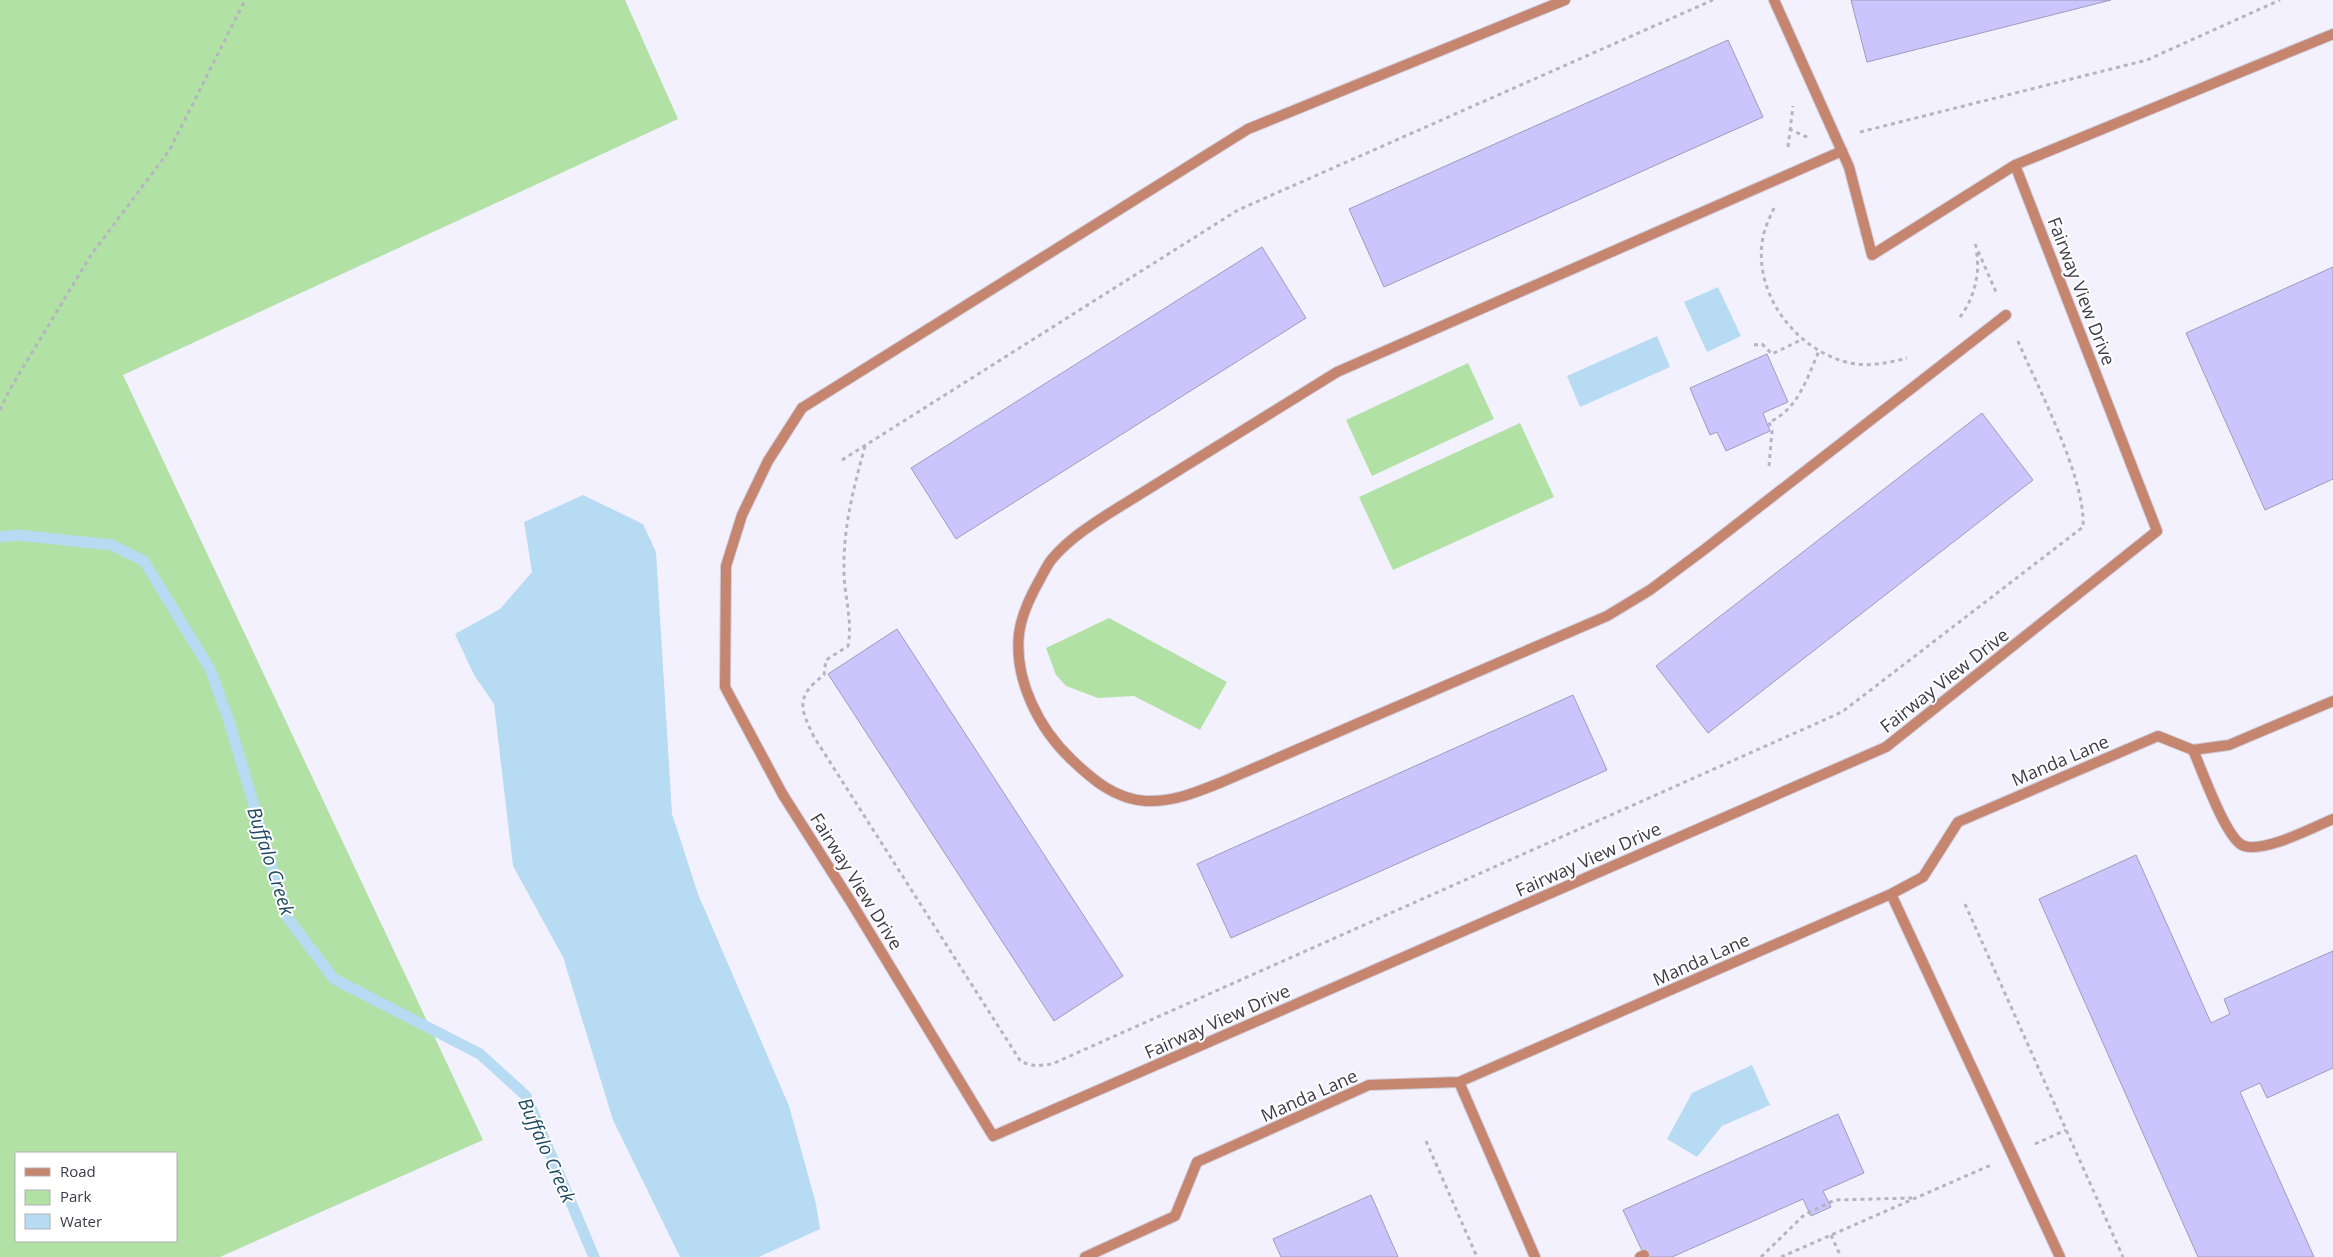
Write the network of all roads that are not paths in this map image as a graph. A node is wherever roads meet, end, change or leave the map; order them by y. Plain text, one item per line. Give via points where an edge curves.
1 (1565, 0) edge
2 (1774, 0) edge
3 (2333, 34) edge
4 (1842, 151) junction
5 (2015, 165) junction
6 (2006, 315) road end
7 (2333, 700) edge
8 (2193, 750) junction
9 (2333, 819) edge
10 (1891, 894) junction
11 (1460, 1082) junction
12 (1085, 1257) edge
13 (1535, 1257) edge
14 (2060, 1257) edge

1 - 5 street, Fairway View Drive via 1248,129 802,408 768,461 742,514 726,566 725,687 783,795 994,1136 1886,747 2157,531
2 - 4 street
3 - 5 street
4 - 5 street via 1872,255
4 - 6 street via 1337,372 1101,518 1051,560 1031,596 1019,634 1020,660 1027,691 1041,724 1065,754 1093,780 1120,796 1146,801 1179,799 1222,782 1606,616 1650,590
7 - 8 street, Manda Lane via 2229,745
8 - 9 street via 2230,833 2242,845 2255,848
8 - 10 street, Manda Lane via 2158,736 1958,822 1923,877
10 - 11 street, Manda Lane
10 - 14 street
11 - 12 street, Manda Lane via 1369,1085 1197,1162 1175,1216
11 - 13 street

